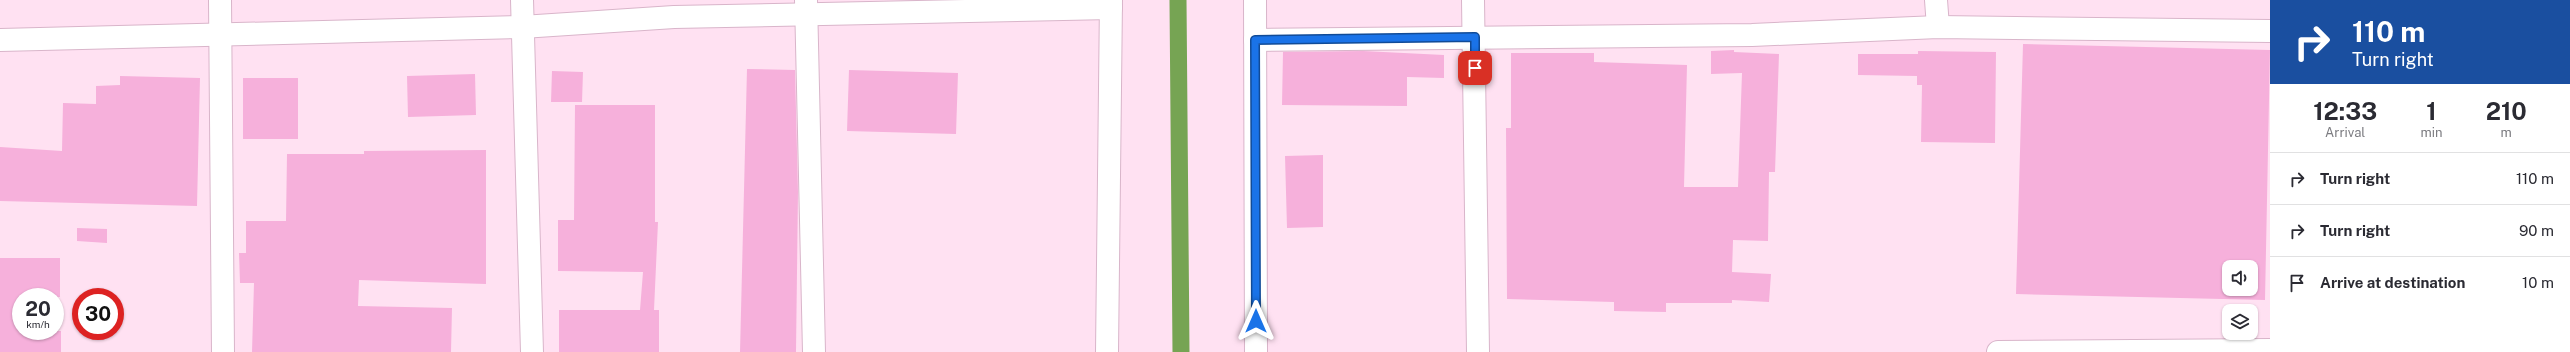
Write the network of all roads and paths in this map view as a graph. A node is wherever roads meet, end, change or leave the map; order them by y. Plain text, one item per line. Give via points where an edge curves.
1 (220, 0) edge
2 (522, 0) edge
3 (1255, 0) edge
4 (1473, 0) edge
5 (1936, 0) edge
6 (1111, 4) edge
7 (806, 8) edge
8 (522, 27) junction
9 (1938, 27) junction
10 (2270, 31) edge
11 (220, 34) junction
12 (1475, 37) junction
13 (0, 40) edge
14 (1255, 40) junction
15 (2270, 350) edge
16 (223, 352) edge
17 (532, 352) edge
18 (814, 352) edge
19 (1107, 352) edge
20 (1256, 352) edge
21 (1478, 352) edge
22 (1998, 352) edge
23 (2105, 352) edge

1 - 11 street
2 - 8 street
3 - 14 street
4 - 12 street
5 - 9 street
6 - 7 street
6 - 19 street
7 - 8 street
7 - 18 street
8 - 11 street
8 - 17 street
9 - 10 street
9 - 12 street via 1752,35
11 - 13 street
11 - 16 street
12 - 14 street
12 - 21 street
14 - 20 street
15 - 23 street
22 - 23 street

